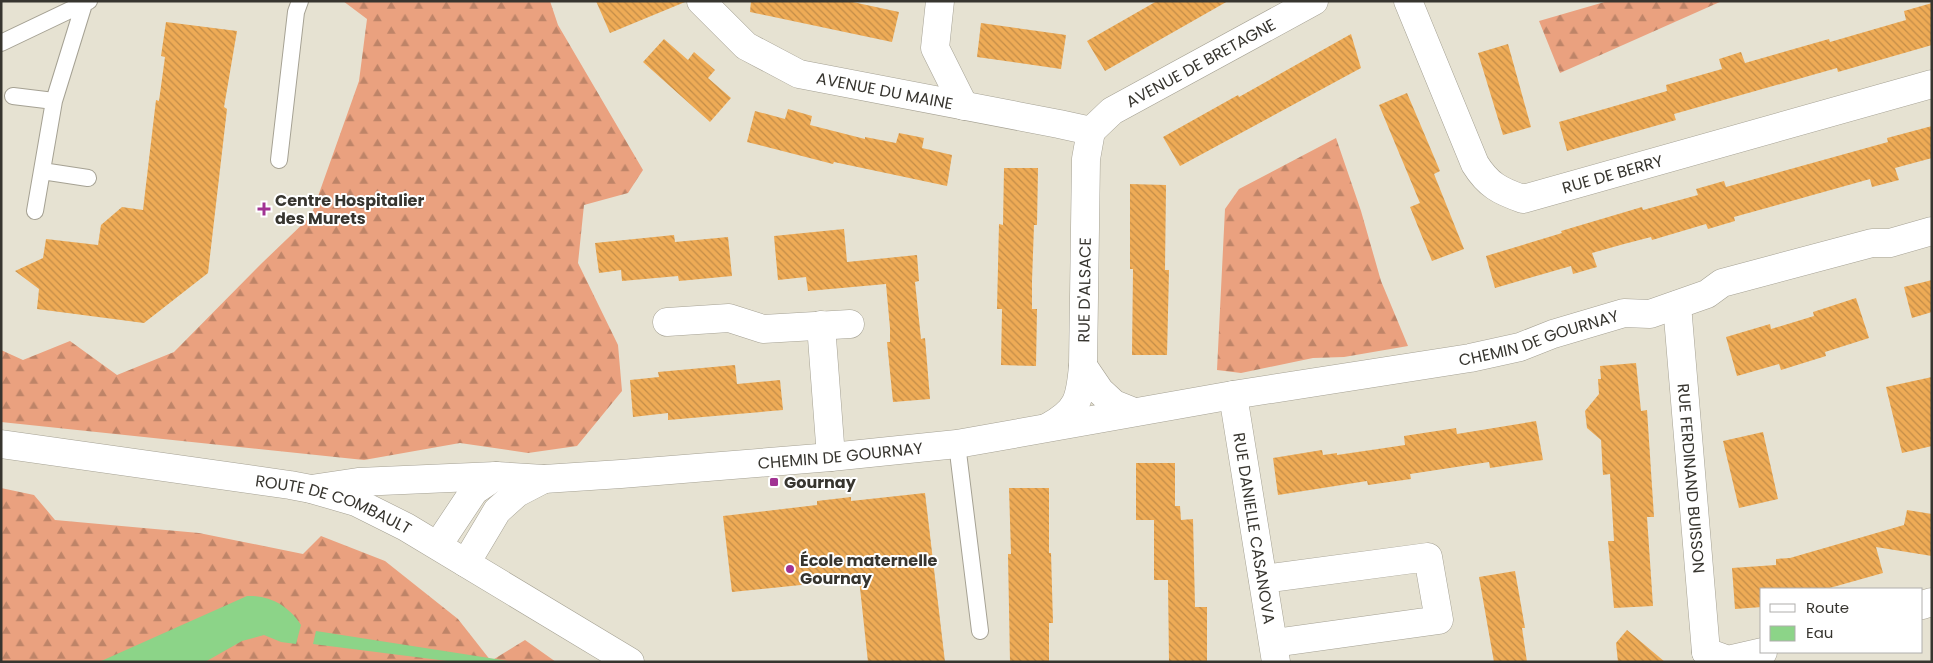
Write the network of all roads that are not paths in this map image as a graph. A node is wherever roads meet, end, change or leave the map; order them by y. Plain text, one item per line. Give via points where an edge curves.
1 (300, 1) edge
2 (701, 1) edge
3 (940, 1) edge
4 (1314, 1) edge
5 (1408, 1) edge
6 (87, 2) edge
7 (3, 39) edge
8 (1932, 84) edge
9 (13, 96) dead end
10 (54, 101) junction
11 (964, 106) junction
12 (1091, 131) junction
13 (279, 160) dead end
14 (42, 170) junction
15 (88, 178) dead end
16 (35, 211) dead end
17 (1932, 231) edge
18 (1677, 305) junction
19 (667, 322) dead end
20 (850, 324) dead end
21 (821, 325) junction
22 (1083, 366) junction
23 (1233, 395) junction
24 (1134, 412) junction
25 (1043, 430) junction
26 (1, 444) edge
27 (957, 444) junction
28 (831, 457) junction
29 (496, 476) junction
30 (544, 479) junction
31 (311, 489) junction
32 (438, 545) junction
33 (466, 563) junction
34 (1262, 579) junction
35 (980, 631) dead end
36 (1275, 652) edge
37 (1760, 653) edge
38 (1703, 657) edge
39 (630, 662) edge

1 - 13 lane via 296,12
2 - 11 street, AVENUE DU MAINE via 746,46 799,74
3 - 11 street via 935,48
4 - 12 street, AVENUE DE BRETAGNE via 1112,111
5 - 8 street, RUE DE BERRY via 1475,164 1500,191 1523,199
6 - 7 lane
6 - 10 lane
9 - 10 lane
10 - 14 lane
11 - 12 street, AVENUE DU MAINE
12 - 22 street, RUE D'ALSACE via 1086,159
14 - 15 lane
14 - 16 lane
17 - 18 street, CHEMIN DE GOURNAY via 1890,243 1872,243 1722,283 1707,294
18 - 23 street, CHEMIN DE GOURNAY via 1650,314 1624,313 1553,334 1520,348
18 - 38 street, RUE FERDINAND BUISSON
19 - 21 street via 729,318 764,329
20 - 21 street
21 - 28 street
22 - 24 street via 1114,404
22 - 25 street, RUE D'ALSACE via 1081,389 1074,406 1065,418
23 - 24 street, CHEMIN DE GOURNAY
23 - 34 street, RUE DANIELLE CASANOVA
24 - 25 street, CHEMIN DE GOURNAY
25 - 27 street, CHEMIN DE GOURNAY
26 - 31 street, ROUTE DE COMBAULT
27 - 28 street, CHEMIN DE GOURNAY
27 - 35 lane
28 - 30 street, CHEMIN DE GOURNAY
29 - 30 street, CHEMIN DE GOURNAY
29 - 31 street, CHEMIN DE GOURNAY via 358,482
29 - 32 street via 474,491
30 - 33 street, CHEMIN DE GOURNAY via 516,493 497,511
31 - 32 street, ROUTE DE COMBAULT via 356,502
32 - 33 street, ROUTE DE COMBAULT
33 - 39 street, ROUTE DE COMBAULT
34 - 36 street, RUE DANIELLE CASANOVA
34 - 36 street via 1428,557 1440,620
37 - 38 street via 1728,660

